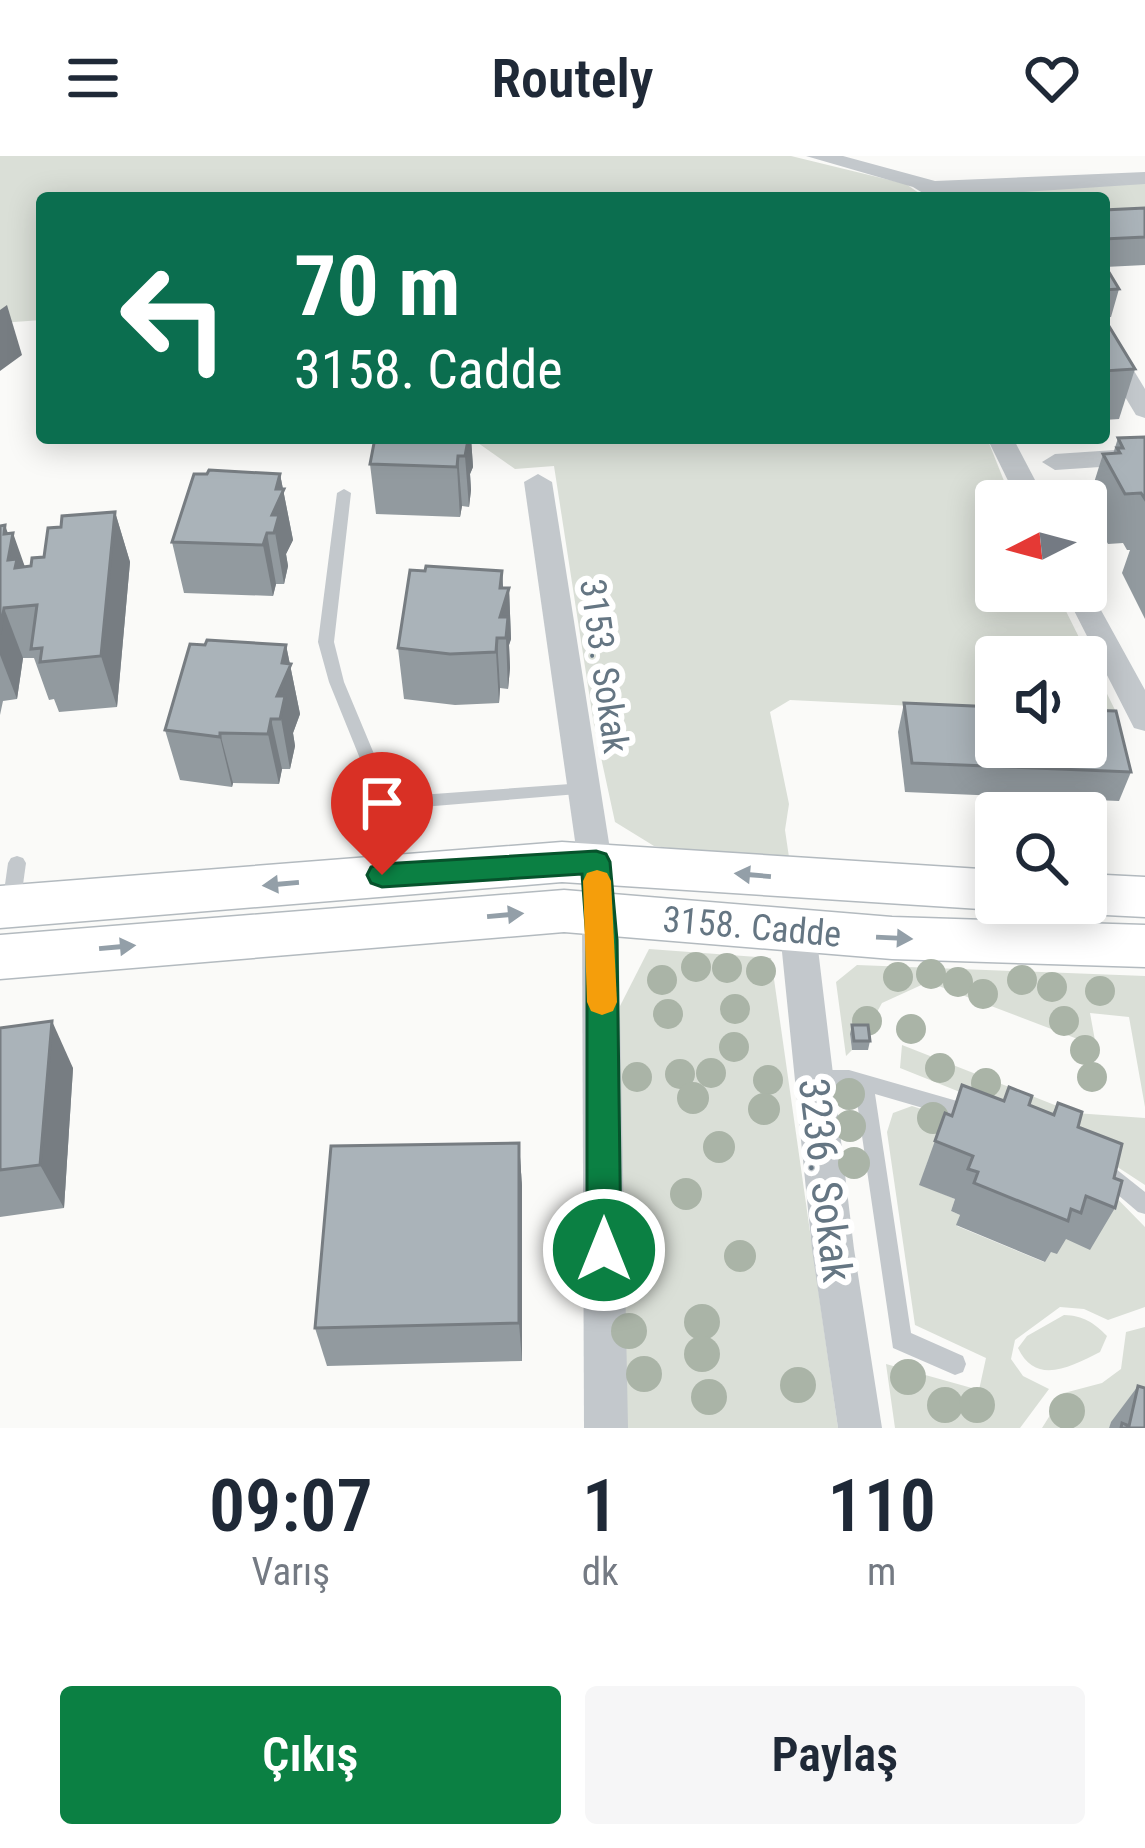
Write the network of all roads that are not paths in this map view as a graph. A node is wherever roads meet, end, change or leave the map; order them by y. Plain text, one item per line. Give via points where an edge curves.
1 (817, 156) edge
2 (1145, 178) edge
3 (937, 192) edge
4 (954, 192) edge
5 (1113, 356) edge
6 (1145, 410) edge
7 (1003, 444) edge
8 (1145, 456) edge
9 (1055, 462) dead end
10 (1021, 480) edge
11 (538, 482) dead end
12 (344, 493) dead end
13 (1090, 612) edge
14 (1145, 720) edge
15 (584, 789) junction
16 (598, 887) junction
17 (975, 890) edge
18 (9, 892) edge
19 (1107, 895) edge
20 (1145, 897) edge
21 (798, 932) junction
22 (1145, 946) edge
23 (0, 957) edge
24 (812, 1078) junction
25 (864, 1082) junction
26 (987, 1118) edge
27 (1080, 1159) edge
28 (1145, 1205) edge
29 (955, 1364) dead end
30 (606, 1428) edge
31 (860, 1428) edge

1 - 3 street
2 - 4 street
5 - 6 street
7 - 10 street
8 - 9 street
11 - 15 street, 3153. Sokak
12 - 15 lane via 328,663 386,805
13 - 14 street
15 - 16 street, 3153. Sokak
17 -> 16 street, 3158. Cadde
16 -> 18 street, 3158. Cadde via 521,864
16 - 21 street, 3158. Cadde
23 -> 16 street, 3158. Cadde via 499,915
16 - 30 street, 3153. Sokak
19 - 20 street
21 -> 22 street, 3158. Cadde
21 - 24 street, 3236. Sokak
24 - 25 lane
24 - 31 street, 3236. Sokak
25 - 26 lane
25 - 29 lane via 901,1340
27 - 28 lane

